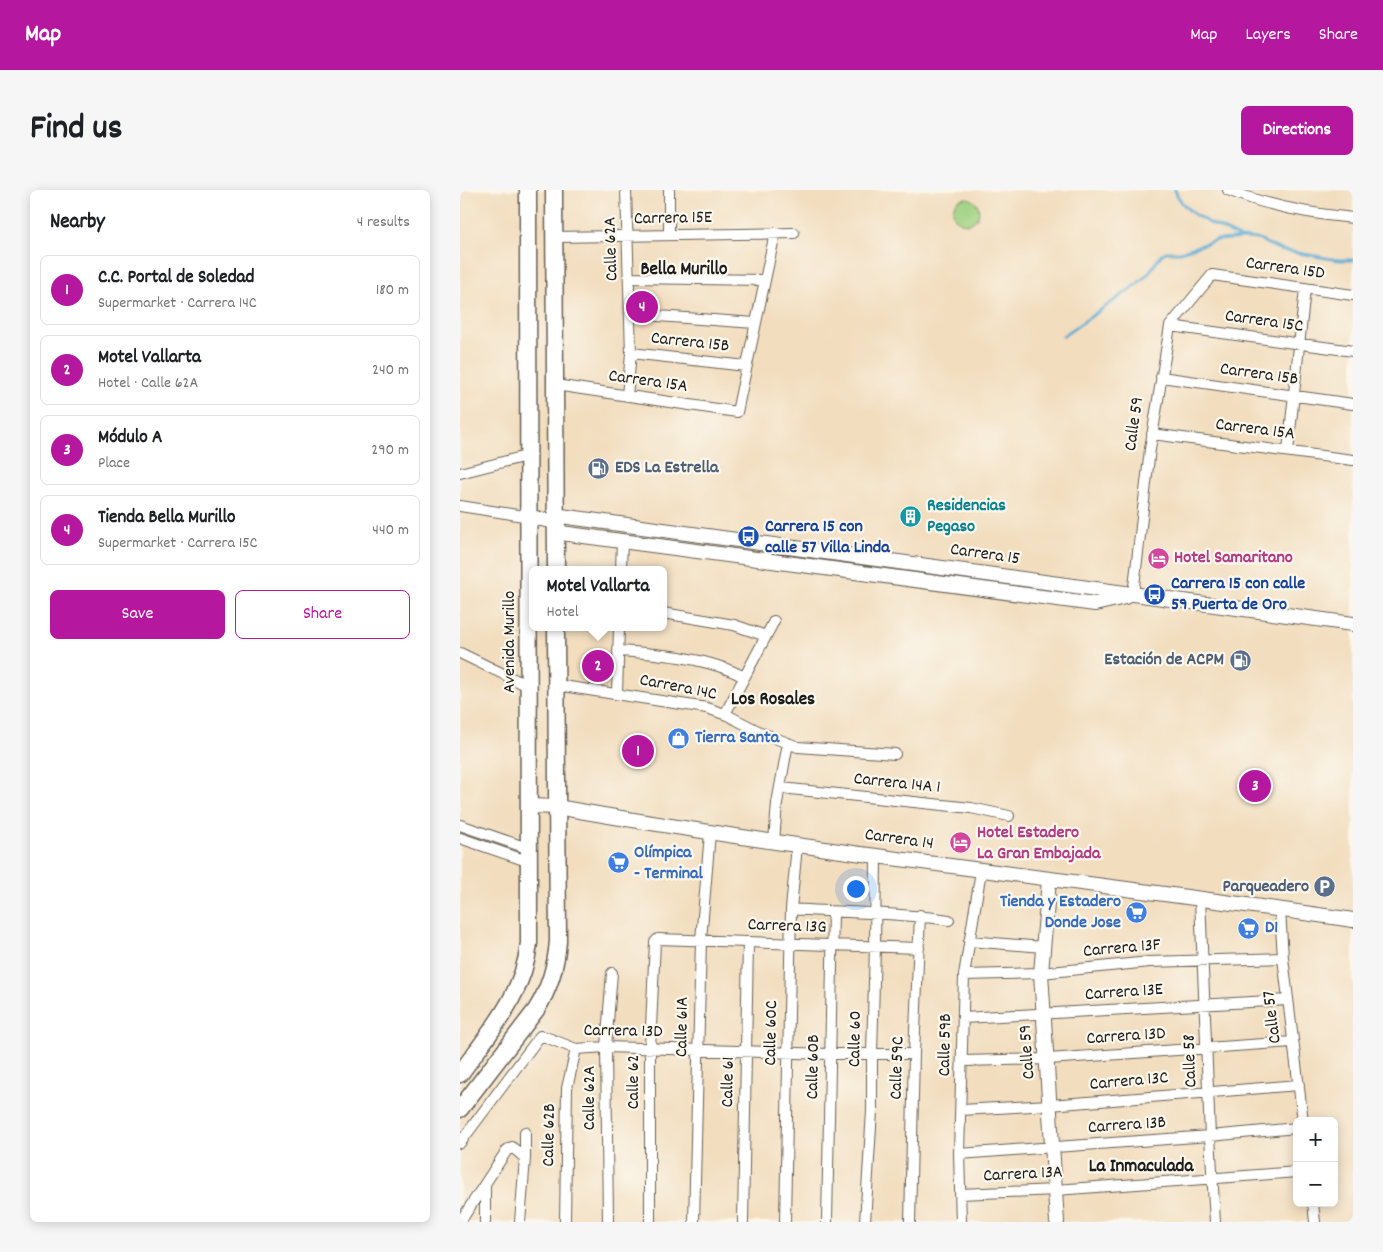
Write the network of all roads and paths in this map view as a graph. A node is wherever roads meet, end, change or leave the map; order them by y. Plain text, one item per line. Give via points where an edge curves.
1 (528, 190) edge
2 (554, 190) edge
3 (626, 190) edge
4 (669, 190) edge
5 (1228, 190) edge
6 (1353, 218) edge
7 (776, 233) junction
8 (794, 233) dead end
9 (669, 235) junction
10 (626, 236) junction
11 (554, 237) junction
12 (1212, 275) joint
13 (629, 278) junction
14 (766, 280) junction
15 (1305, 289) junction
16 (1353, 295) edge
17 (630, 314) junction
18 (755, 323) junction
19 (1170, 326) junction
20 (1299, 343) junction
21 (1353, 350) edge
22 (631, 353) junction
23 (746, 366) junction
24 (1160, 376) junction
25 (555, 385) junction
26 (628, 396) junction
27 (1294, 396) junction
28 (1353, 404) edge
29 (1152, 434) junction
30 (1288, 451) junction
31 (530, 455) junction
32 (1353, 460) edge
33 (460, 473) edge
34 (460, 506) edge
35 (530, 517) junction
36 (556, 522) junction
37 (622, 541) junction
38 (786, 547) junction
39 (784, 562) junction
40 (530, 566) edge
41 (556, 566) edge
42 (621, 566) edge
43 (988, 575) junction
44 (986, 589) junction
45 (1133, 595) junction
46 (1096, 597) junction
47 (667, 614) edge
48 (774, 621) dead end
49 (1353, 624) edge
50 (530, 631) edge
51 (556, 631) edge
52 (619, 631) edge
53 (766, 636) junction
54 (618, 651) junction
55 (460, 653) edge
56 (744, 677) junction
57 (556, 685) junction
58 (530, 687) junction
59 (617, 694) junction
60 (725, 714) junction
61 (788, 743) junction
62 (895, 754) dead end
63 (780, 788) junction
64 (530, 806) junction
65 (557, 807) junction
66 (1009, 816) dead end
67 (460, 825) edge
68 (710, 833) junction
69 (460, 838) edge
70 (774, 842) junction
71 (797, 845) junction
72 (530, 855) junction
73 (876, 856) junction
74 (981, 871) junction
75 (1050, 880) junction
76 (1200, 899) junction
77 (791, 909) junction
78 (1280, 910) junction
79 (834, 912) junction
80 (876, 914) junction
81 (920, 915) junction
82 (949, 920) dead end
83 (1353, 920) edge
84 (701, 940) junction
85 (969, 940) junction
86 (655, 942) joint
87 (748, 942) junction
88 (790, 944) junction
89 (832, 946) junction
90 (875, 946) junction
91 (1043, 947) junction
92 (918, 948) junction
93 (1282, 958) junction
94 (1202, 960) junction
95 (612, 973) dead end
96 (1041, 973) junction
97 (964, 975) junction
98 (1288, 1000) junction
99 (1204, 1004) junction
100 (1044, 1014) junction
101 (963, 1018) junction
102 (1292, 1042) junction
103 (606, 1046) junction
104 (650, 1048) junction
105 (1207, 1048) junction
106 (576, 1049) junction
107 (699, 1050) junction
108 (746, 1051) junction
109 (788, 1052) junction
110 (830, 1054) junction
111 (872, 1054) junction
112 (914, 1054) junction
113 (1048, 1059) junction
114 (962, 1061) junction
115 (460, 1074) edge
116 (1299, 1085) junction
117 (1208, 1091) junction
118 (1050, 1105) junction
119 (460, 1109) edge
120 (961, 1110) junction
121 (1303, 1117) edge
122 (1293, 1128) edge
123 (525, 1132) dead end
124 (1210, 1136) junction
125 (460, 1143) edge
126 (1053, 1147) junction
127 (959, 1154) junction
128 (525, 1158) junction
129 (1293, 1172) edge
130 (1213, 1178) junction
131 (485, 1184) junction
132 (1056, 1190) junction
133 (960, 1194) junction
134 (1313, 1207) edge
135 (460, 1222) edge
136 (485, 1222) edge
137 (520, 1222) edge
138 (565, 1222) edge
139 (608, 1222) edge
140 (650, 1222) edge
141 (694, 1222) edge
142 (743, 1222) edge
143 (785, 1222) edge
144 (827, 1222) edge
145 (865, 1222) edge
146 (910, 1222) edge
147 (961, 1222) edge
148 (1057, 1222) edge
149 (1215, 1222) edge
150 (1315, 1222) edge

1 - 31 main road, Avenida Murillo
2 - 11 main road
3 - 10 street, Calle 62A
4 - 9 street
5 - 6 street via 1261,202
7 - 8 street, Carrera 15E
7 - 9 street, Carrera 15E
7 - 14 street
9 - 10 street, Carrera 15E
10 - 11 street, Carrera 15E
10 - 13 street, Calle 62A
11 - 25 main road
12 - 15 street, Carrera 15D
12 - 19 street, Calle 59
13 - 14 street
13 - 17 street, Calle 62A
14 - 18 street
15 - 16 street, Carrera 15D
15 - 20 street
17 - 18 street
17 - 22 street, Calle 62A
18 - 23 street
19 - 20 street, Carrera 15C
19 - 24 street, Calle 59
20 - 21 street, Carrera 15C
20 - 27 street
22 - 23 street, Carrera 15B
22 - 26 street, Calle 62A
23 - 26 street, Carrera 15A via 736,412
24 - 27 street, Carrera 15B
24 - 29 street, Calle 59
25 - 26 street, Carrera 15A
25 - 36 main road
27 - 28 street, Carrera 15B
27 - 30 street
29 - 30 street, Carrera 15A
29 - 45 street, Calle 59
30 - 32 street, Carrera 15A
31 - 33 street
31 - 35 main road, Avenida Murillo
34 - 35 street
35 - 36 main road, Carrera 15
35 - 40 main road, Avenida Murillo
36 - 37 main road, Carrera 15 via 561,533
36 - 38 main road, Carrera 15 via 561,516
36 - 41 main road
37 - 39 main road, Carrera 15
37 - 42 street
38 - 39 main road
38 - 43 main road, Carrera 15
39 - 44 main road, Carrera 15
43 - 44 main road
43 - 46 main road, Carrera 15
44 - 46 main road, Carrera 15
45 - 46 main road, Carrera 15
45 - 49 main road, Carrera 15
47 - 53 street via 734,625
48 - 53 street
50 - 58 main road, Avenida Murillo
51 - 57 main road
52 - 54 street
53 - 56 street
54 - 56 street via 712,664
54 - 59 street
55 - 58 street
56 - 60 street
57 - 59 street, Carrera 14C
57 - 65 main road
58 - 64 main road, Avenida Murillo
59 - 60 street, Carrera 14C via 707,708
60 - 61 street, Carrera 14C via 762,734
61 - 62 street, Carrera 14C via 810,749
61 - 63 street
63 - 66 street, Carrera 14A 1 via 971,808
63 - 70 street
64 - 65 main road, Carrera 14
64 - 72 main road, Avenida Murillo
65 - 68 main road, Carrera 14
65 - 119 main road via 558,941 551,982 536,1010
67 - 72 street
68 - 70 main road, Carrera 14
68 - 84 street, Calle 61A
69 - 72 street
70 - 71 main road, Carrera 14
71 - 73 main road, Carrera 14
71 - 77 street, Calle 60C
72 - 115 main road, Avenida Murillo via 530,943 524,973 510,1003
73 - 74 main road, Carrera 14
73 - 80 street, Calle 60
74 - 75 main road, Carrera 14
74 - 85 street, Calle 59B
75 - 76 main road, Carrera 14
75 - 91 main road, Calle 59
76 - 78 main road, Carrera 14
76 - 94 street, Calle 58
77 - 79 street
77 - 88 street, Calle 60C
78 - 83 main road, Carrera 14
78 - 93 street, Calle 57
79 - 80 street
79 - 89 street, Calle 60B
80 - 81 street
80 - 90 street, Calle 60
81 - 82 street
81 - 92 street, Calle 59C
84 - 86 street, Carrera 13G via 658,939
84 - 87 street, Carrera 13G
84 - 107 street, Calle 61A
85 - 91 street
85 - 97 street, Calle 59B
86 - 104 street, Calle 62
87 - 88 street, Carrera 13G
87 - 108 street, Calle 61
88 - 89 street, Carrera 13G
88 - 109 street, Calle 60C
89 - 90 street, Carrera 13G
89 - 110 street, Calle 60B
90 - 92 street, Carrera 13G
90 - 111 street, Calle 60
91 - 96 main road, Calle 59
92 - 112 street, Calle 59C
93 - 94 street, Carrera 13F
93 - 98 street, Calle 57
94 - 96 street, Carrera 13F
94 - 99 street, Calle 58
95 - 103 street, Calle 62A
96 - 97 street, Carrera 13F
96 - 100 main road, Calle 59
97 - 101 street, Calle 59B
98 - 99 street, Carrera 13E
98 - 102 street, Calle 57
99 - 100 street, Carrera 13E
99 - 105 street, Calle 58
100 - 101 street, Carrera 13E
100 - 113 main road, Calle 59
101 - 114 street, Calle 59B
102 - 105 street, Carrera 13D
102 - 116 street, Calle 57
103 - 104 street, Carrera 13D
103 - 106 street, Carrera 13D
103 - 139 street, Calle 62A
104 - 107 street, Carrera 13D
104 - 140 street, Calle 62
105 - 113 street, Carrera 13D
105 - 117 street, Calle 58
106 - 125 street, Carrera 13D via 540,1036
106 - 138 street, Calle 62B via 568,1088
107 - 108 street, Carrera 13D
107 - 141 street, Calle 61A
108 - 109 street, Carrera 13D
108 - 142 street, Calle 61
109 - 110 street, Carrera 13D
109 - 143 street, Calle 60C
110 - 111 street, Carrera 13D
110 - 144 street, Calle 60B
111 - 112 street, Carrera 13D
111 - 145 street, Calle 60
112 - 146 street, Calle 59C
113 - 114 street, Carrera 13D
113 - 118 main road, Calle 59
114 - 120 street, Calle 59B
116 - 117 street, Carrera 13C
116 - 121 street, Calle 57
117 - 118 street, Carrera 13C
117 - 124 street, Calle 58
118 - 120 street, Carrera 13C
118 - 126 main road, Calle 59
120 - 127 street, Calle 59B
122 - 124 street, Carrera 13B
123 - 128 street
124 - 126 street, Carrera 13B
124 - 130 street, Calle 58
126 - 127 street, Carrera 13B
126 - 132 main road, Calle 59
127 - 133 street, Calle 59B
128 - 131 street via 510,1147
128 - 137 street
129 - 130 street, Carrera 13A
130 - 132 street, Carrera 13A
130 - 149 street, Calle 58
131 - 135 street
131 - 136 street
132 - 133 street, Carrera 13A
132 - 148 main road, Calle 59
133 - 147 street, Calle 59B
134 - 150 street

